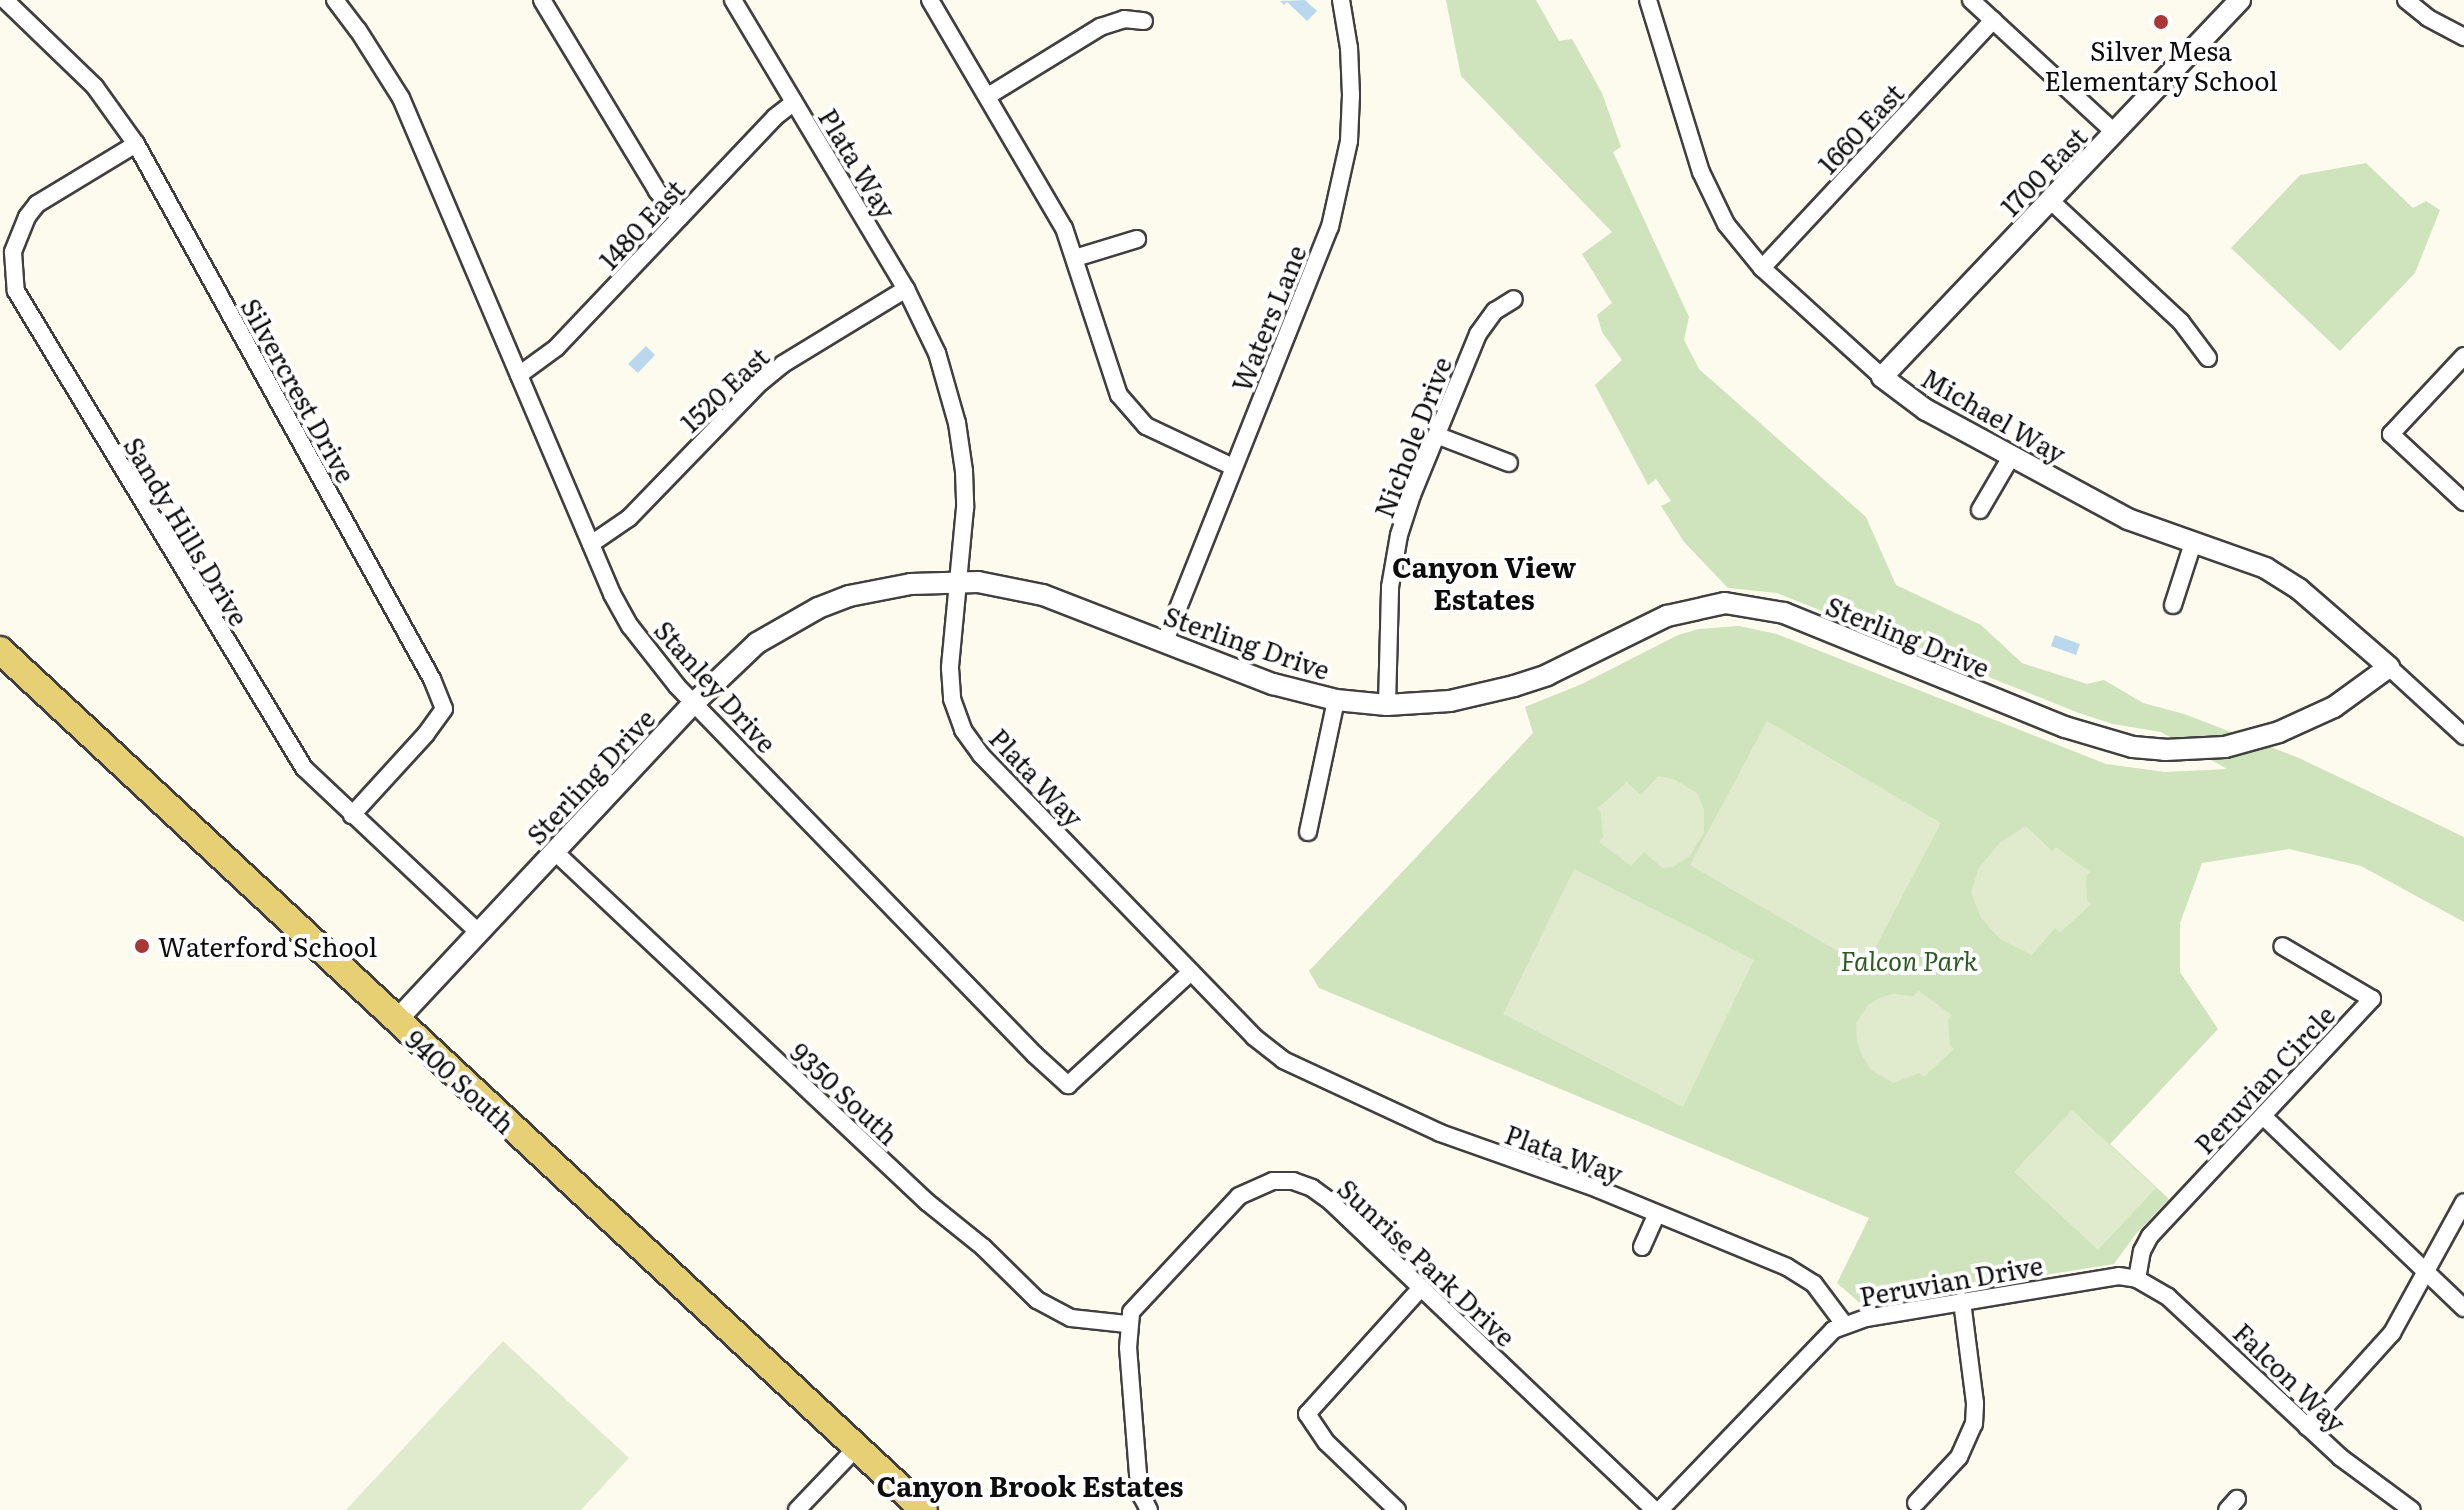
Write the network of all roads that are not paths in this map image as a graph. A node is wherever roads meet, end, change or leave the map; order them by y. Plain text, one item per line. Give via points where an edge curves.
1 (5, 0) edge
2 (335, 0) edge
3 (542, 0) edge
4 (733, 0) edge
5 (930, 0) edge
6 (1341, 0) edge
7 (1648, 0) edge
8 (1971, 0) edge
9 (2240, 0) edge
10 (2406, 0) edge
11 (1993, 20) junction
12 (1144, 21) dead end
13 (2464, 37) edge
14 (988, 96) junction
15 (794, 102) junction
16 (2115, 133) junction
17 (136, 144) junction
18 (2052, 202) junction
19 (680, 217) junction
20 (1137, 239) dead end
21 (1075, 258) junction
22 (1762, 268) junction
23 (906, 289) junction
24 (1514, 299) dead end
25 (2464, 356) edge
26 (2208, 358) dead end
27 (519, 375) junction
28 (1882, 377) junction
29 (1436, 435) junction
30 (2011, 457) junction
31 (1509, 463) dead end
32 (1233, 467) junction
33 (2464, 502) edge
34 (1980, 510) dead end
35 (2193, 543) junction
36 (591, 544) junction
37 (958, 581) junction
38 (2173, 605) dead end
39 (1165, 641) junction
40 (0, 650) edge
41 (2389, 667) junction
42 (1336, 700) junction
43 (694, 703) junction
44 (1387, 705) junction
45 (2464, 736) edge
46 (352, 815) junction
47 (1308, 832) dead end
48 (554, 851) junction
49 (478, 932) junction
50 (2282, 946) dead end
51 (1191, 972) junction
52 (396, 1021) junction
53 (2263, 1116) junction
54 (2464, 1202) edge
55 (1657, 1214) junction
56 (1642, 1247) dead end
57 (2427, 1272) junction
58 (2137, 1279) junction
59 (1421, 1288) junction
60 (1962, 1301) junction
61 (2464, 1308) edge
62 (1127, 1324) junction
63 (1844, 1324) junction
64 (2307, 1427) junction
65 (856, 1448) junction
66 (1916, 1503) dead end
67 (797, 1510) edge
68 (924, 1510) edge
69 (1149, 1510) edge
70 (1397, 1510) edge
71 (1657, 1510) edge
72 (2412, 1510) edge

1 - 17 street, Silvercrest Drive via 95,87
2 - 27 street, Stanley Drive via 401,98
3 - 19 street via 657,191
4 - 15 street, Plata Way
5 - 14 street
6 - 32 street, Waters Lane via 1351,95 1342,185 1315,268
7 - 22 street, Michael Way via 1711,199 1742,248
8 - 11 street
9 - 16 street, 1700 East
10 - 13 street
11 - 16 street
11 - 22 street, 1660 East
12 - 14 street via 1124,19 1100,27
14 - 21 street via 1049,199
15 - 19 street, 1480 East
15 - 23 street, Plata Way
16 - 18 street, 1700 East
17 - 46 street, Silvercrest Drive via 444,709
17 - 46 street, Sandy Hills Drive via 37,204 13,252 16,291 291,749
18 - 26 street via 2181,322
18 - 28 street, 1700 East
19 - 27 street, 1480 East via 556,348
20 - 21 street
21 - 32 street via 1111,376 1132,413 1161,435
22 - 28 street, Michael Way
23 - 36 street, 1520 East via 783,364 629,518
23 - 37 street, Plata Way via 937,353 957,423 965,508
24 - 29 street, Nichole Drive via 1495,311 1478,334
25 - 33 street via 2391,434
27 - 36 street, Stanley Drive
28 - 30 street, Michael Way via 1926,410
29 - 31 street
29 - 44 street, Nichole Drive via 1399,535 1390,587
30 - 34 street
30 - 35 street, Michael Way via 2128,519
32 - 39 street, Waters Lane
35 - 38 street
35 - 41 street, Michael Way via 2266,568 2299,589
36 - 43 street, Stanley Drive via 630,626
37 - 39 street, Sterling Drive via 1043,595
37 - 43 street, Sterling Drive via 880,589 818,608 757,643
37 - 51 street, Plata Way via 950,668 952,699 963,730 981,755
39 - 42 street, Sterling Drive via 1273,684
40 - 52 main road, 9400 South
41 - 44 street, Sterling Drive via 2334,707 2279,732 2225,747 2154,749 2065,727 1784,613 1725,603 1667,616 1514,686 1450,701
41 - 45 street, Michael Way
42 - 44 street, Sterling Drive
42 - 47 street
43 - 48 street, Sterling Drive
43 - 51 street, Stanley Drive via 1068,1085
46 - 49 street, Sandy Hills Drive
48 - 49 street, Sterling Drive
48 - 62 street, 9350 South via 1037,1300 1071,1318
49 - 52 street, Sterling Drive
50 - 53 street, Peruvian Circle via 2372,999
51 - 55 street, Plata Way via 1254,1037 1302,1071 1440,1133
52 - 65 main road, 9400 South
53 - 57 street
53 - 58 street, Peruvian Circle via 2150,1236
54 - 57 street
55 - 56 street
55 - 63 street, Plata Way via 1802,1274
57 - 61 street
57 - 64 street via 2379,1351
58 - 60 street, Peruvian Drive via 2103,1277
58 - 64 street, Falcon Way via 2186,1311
59 - 62 street, Sunrise Park Drive via 1322,1195 1293,1181 1273,1181 1232,1202 1138,1302
59 - 70 street via 1307,1414 1326,1442
59 - 71 street, Sunrise Park Drive
60 - 63 street, Peruvian Drive
60 - 66 street via 1974,1424 1959,1457
62 - 69 street via 1138,1474
63 - 71 street, Peruvian Drive via 1820,1340
64 - 72 street, Falcon Way
65 - 67 street
65 - 68 main road, 9400 South

